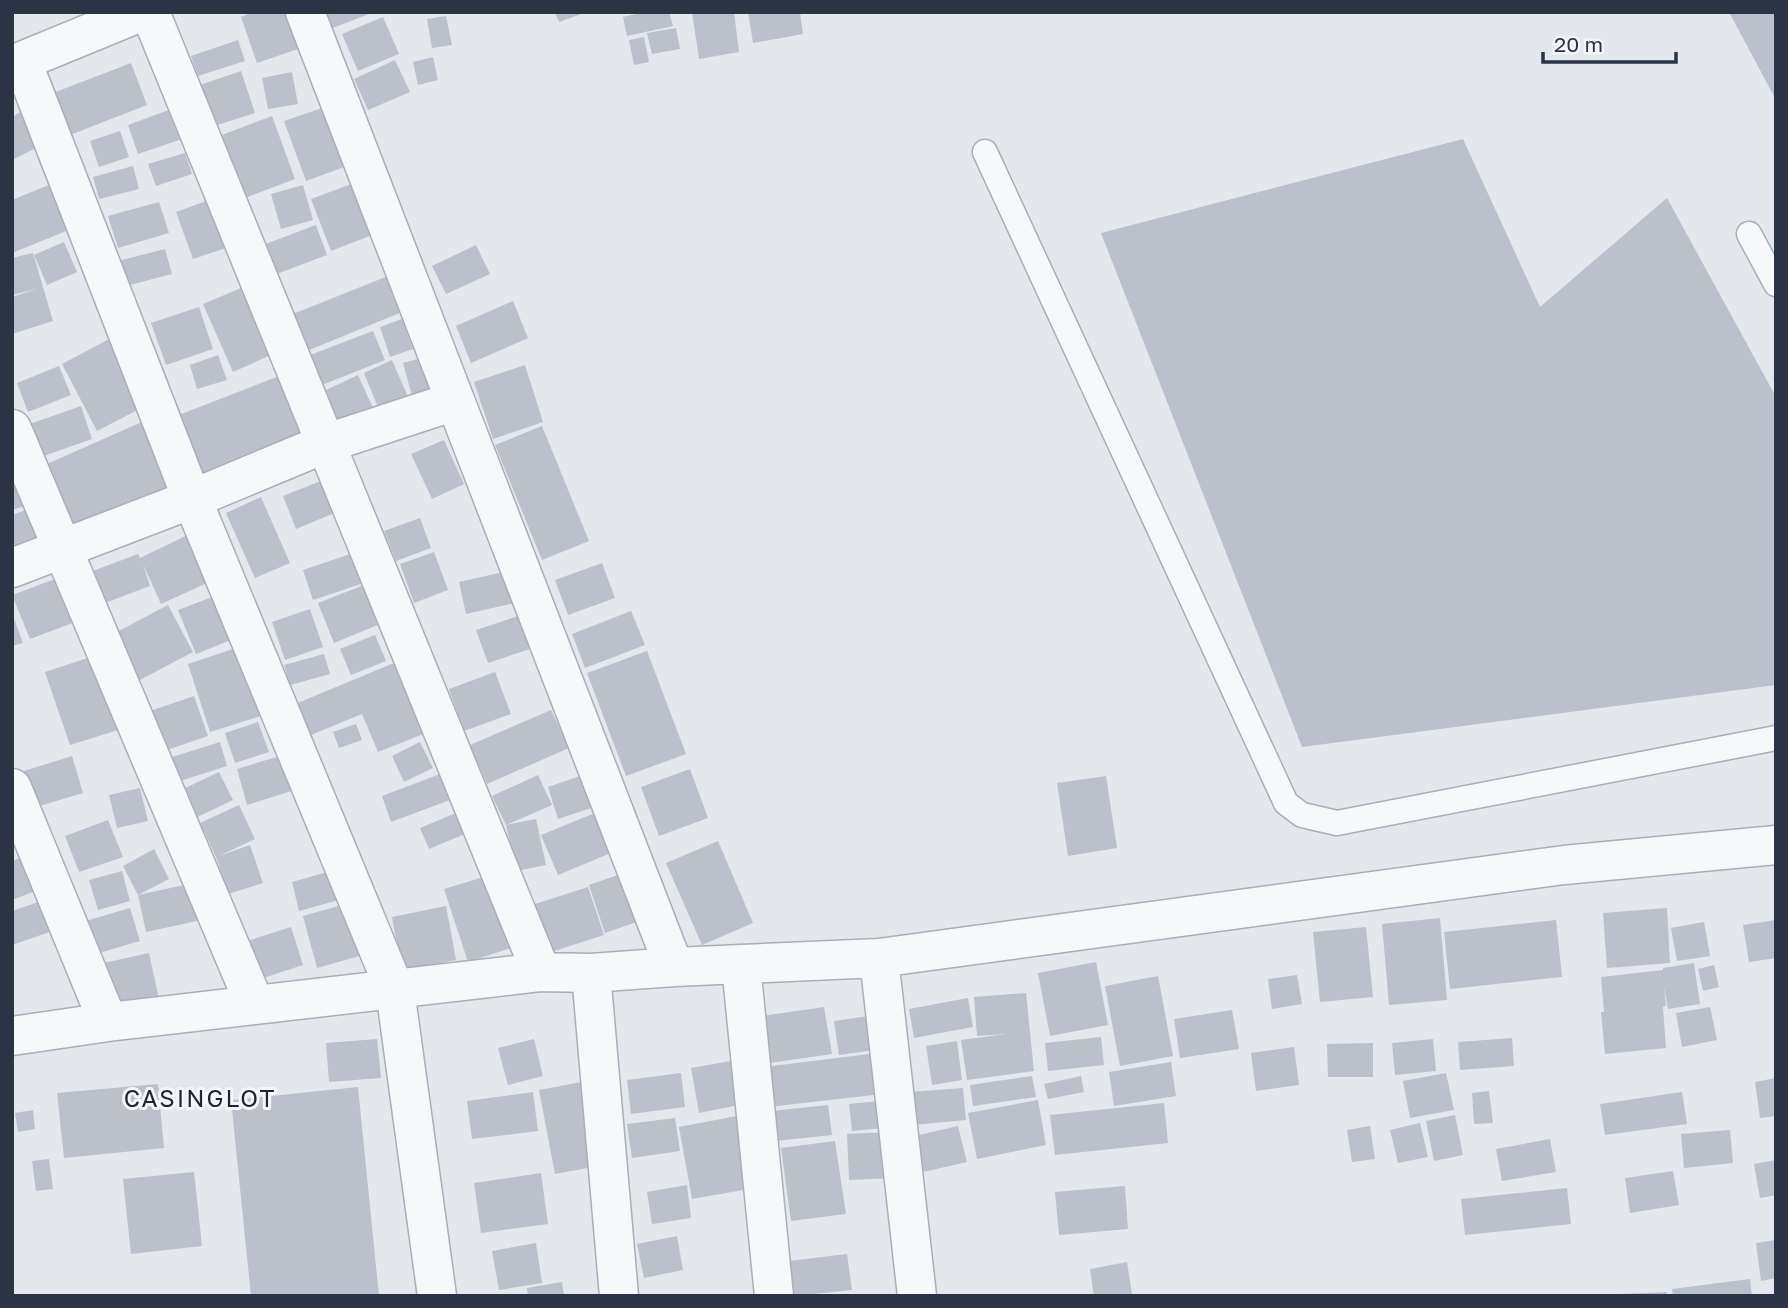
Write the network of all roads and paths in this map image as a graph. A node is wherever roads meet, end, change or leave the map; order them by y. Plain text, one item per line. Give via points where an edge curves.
1 (141, 12) edge
2 (150, 12) edge
3 (305, 12) edge
4 (17, 63) edge
5 (985, 152) dead end
6 (1749, 234) dead end
7 (1776, 284) edge
8 (455, 401) junction
9 (12, 429) edge
10 (324, 444) junction
11 (192, 499) junction
12 (62, 549) junction
13 (12, 568) edge
14 (1776, 738) edge
15 (12, 788) edge
16 (1776, 845) edge
17 (879, 958) junction
18 (740, 965) junction
19 (674, 967) junction
20 (541, 972) junction
21 (591, 973) junction
22 (396, 990) junction
23 (255, 1005) junction
24 (108, 1022) junction
25 (12, 1036) edge
26 (437, 1296) edge
27 (619, 1296) edge
28 (774, 1296) edge
29 (917, 1296) edge

1 - 4 street
2 - 10 street
3 - 8 street
4 - 11 street
5 - 14 lane via 1286,803 1302,815 1337,823
6 - 7 lane
8 - 10 street
8 - 19 street
9 - 12 street
10 - 11 street
10 - 20 street
11 - 12 street
11 - 22 street
12 - 13 street
12 - 23 street
15 - 24 street
16 - 17 street via 1564,865
17 - 18 street
17 - 29 street
18 - 19 street
18 - 28 street
19 - 21 street
20 - 21 street
20 - 22 street
21 - 27 street
22 - 23 street
22 - 26 street
23 - 24 street
24 - 25 street

